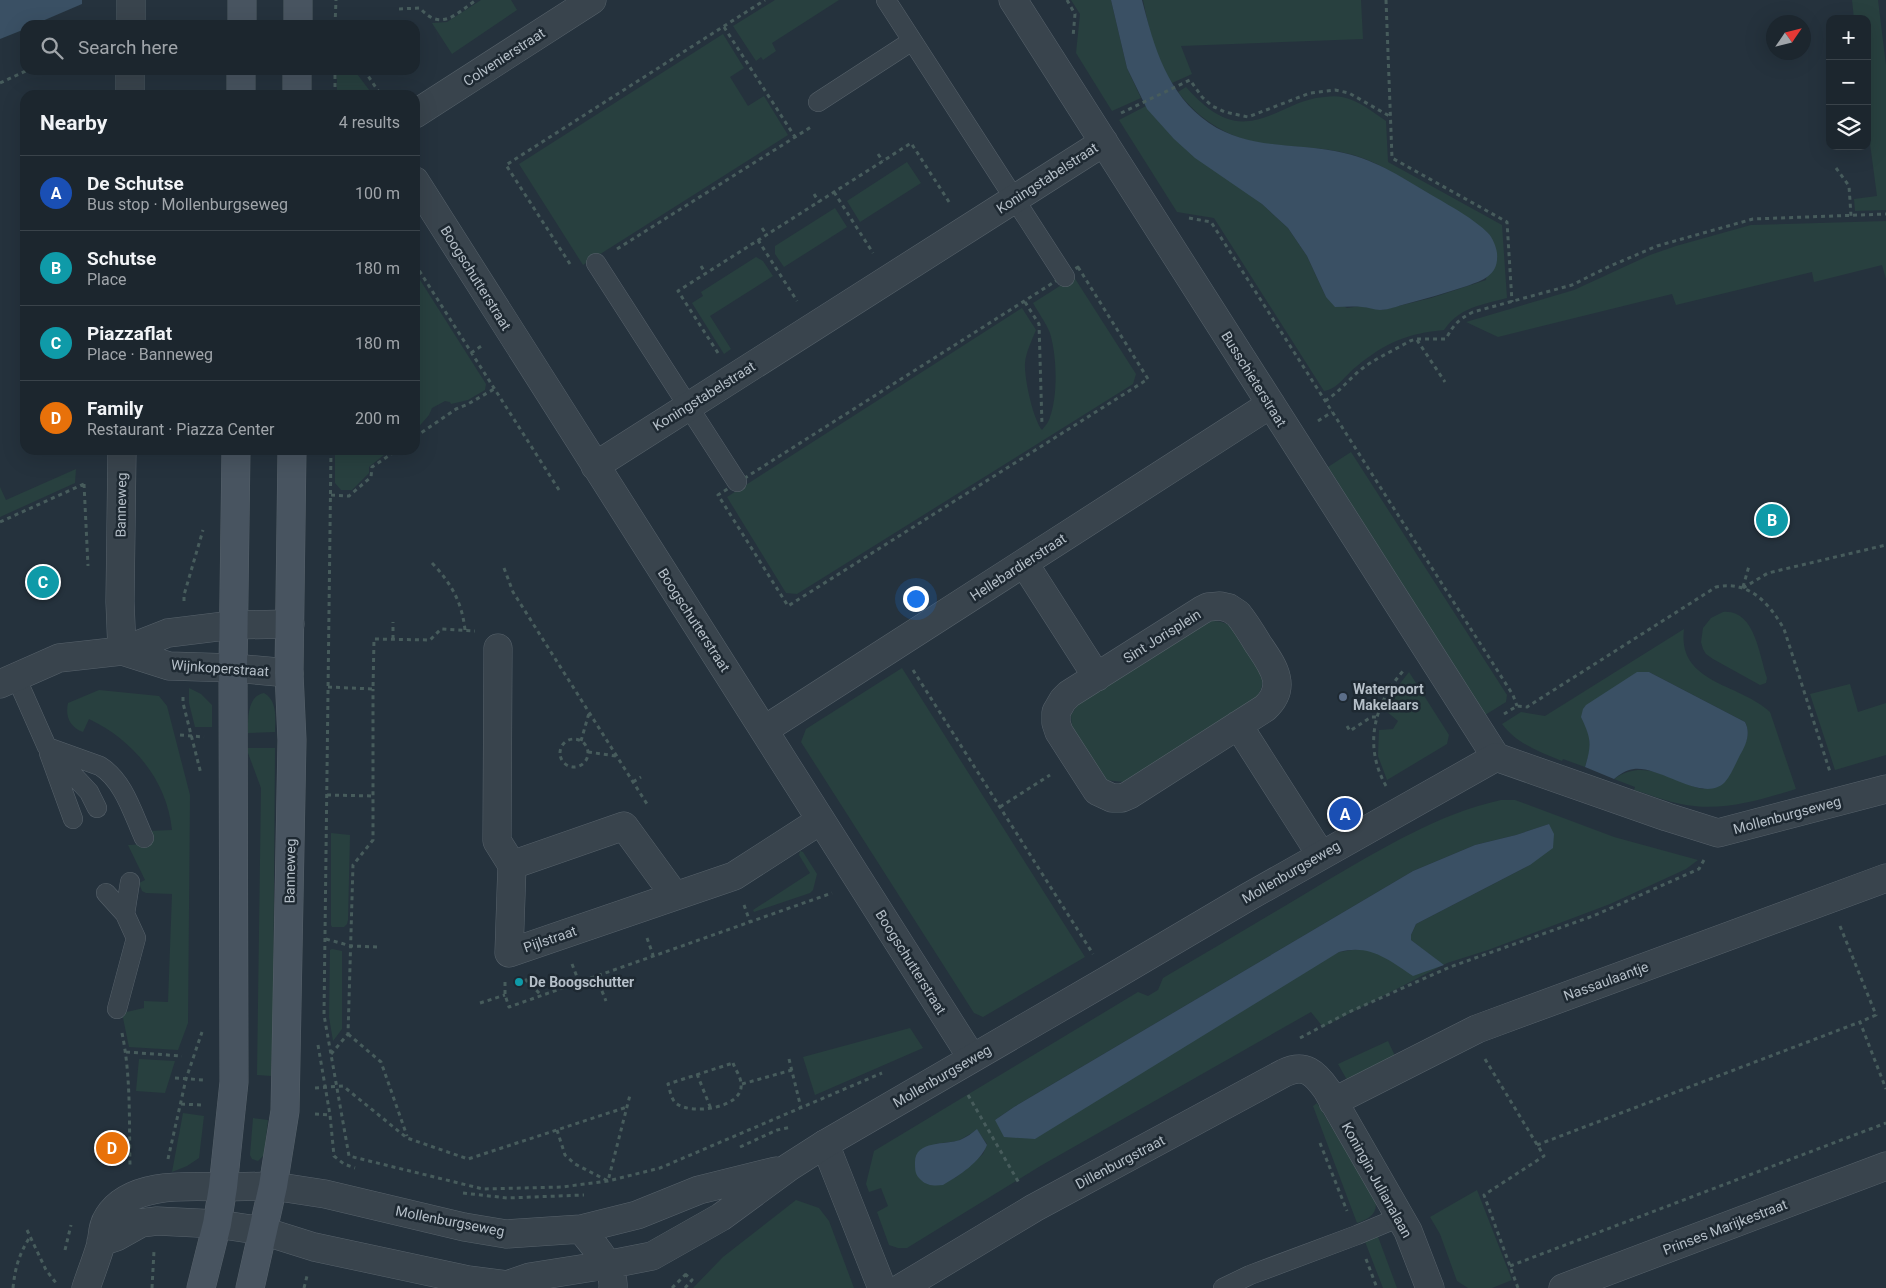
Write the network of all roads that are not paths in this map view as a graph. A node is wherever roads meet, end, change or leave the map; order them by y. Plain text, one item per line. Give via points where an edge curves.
1 (132, 0) edge
2 (242, 0) edge
3 (298, 0) edge
4 (592, 0) edge
5 (886, 0) edge
6 (1013, 0) edge
7 (131, 20) edge
8 (242, 20) edge
9 (298, 20) edge
10 (912, 41) junction
11 (130, 75) edge
12 (241, 75) edge
13 (297, 75) edge
14 (130, 90) edge
15 (241, 90) edge
16 (297, 90) edge
17 (818, 102) road end
18 (420, 111) edge
19 (1104, 142) junction
20 (420, 190) edge
21 (1014, 200) junction
22 (596, 263) road end
23 (1065, 277) road end
24 (1271, 404) junction
25 (689, 406) junction
26 (236, 455) edge
27 (292, 455) edge
28 (122, 458) edge
29 (595, 466) junction
30 (737, 482) road end
31 (1024, 563) junction
32 (290, 624) junction
33 (233, 625) junction
34 (498, 648) road end
35 (122, 650) junction
36 (233, 668) junction
37 (289, 673) junction
38 (1097, 677) junction
39 (8, 680) edge
40 (1238, 725) junction
41 (764, 730) junction
42 (47, 747) junction
43 (1496, 757) junction
44 (1886, 789) edge
45 (97, 808) dead end
46 (73, 819) dead end
47 (822, 820) junction
48 (144, 838) dead end
49 (1321, 855) junction
50 (512, 865) junction
51 (1886, 878) edge
52 (130, 882) dead end
53 (106, 893) dead end
54 (675, 896) junction
55 (125, 914) junction
56 (117, 1009) road end
57 (972, 1058) junction
58 (1333, 1102) junction
59 (825, 1144) junction
60 (1886, 1166) edge
61 (789, 1167) junction
62 (273, 1186) junction
63 (223, 1187) junction
64 (1400, 1217) junction
65 (217, 1224) junction
66 (581, 1229) junction
67 (263, 1231) junction
68 (101, 1242) junction
69 (610, 1277) edge
70 (569, 1280) edge
71 (509, 1287) edge
72 (86, 1288) edge
73 (201, 1288) edge
74 (250, 1288) edge
75 (882, 1288) edge
76 (901, 1288) edge
77 (1223, 1288) edge
78 (1430, 1288) edge
79 (1563, 1288) edge

1 - 7 street
2 - 8 main road
3 - 9 main road
4 - 18 street, Colvenierstraat
5 - 10 lane
6 - 19 street, Busschieterstraat
10 - 17 lane
10 - 21 lane
11 - 14 street
12 - 15 main road
13 - 16 main road
19 - 21 street, Koningstabelstraat
19 - 24 street, Busschieterstraat
20 - 29 street, Boogschutterstraat
21 - 23 lane
21 - 25 street, Koningstabelstraat
22 - 25 lane
24 - 31 street, Hellebardierstraat
24 - 43 street, Busschieterstraat
25 - 29 street, Koningstabelstraat
25 - 30 lane
26 - 33 main road
27 - 32 main road, Banneweg
28 - 35 street, Banneweg
29 - 41 street, Boogschutterstraat
31 - 38 street
31 - 41 street, Hellebardierstraat
32 - 33 street, Wijnkoperstraat
32 - 37 main road, Banneweg
33 - 35 street, Wijnkoperstraat via 168,633
33 - 36 main road
34 - 50 street via 497,841
35 - 36 street, Wijnkoperstraat via 169,666
35 - 39 street, Wijnkoperstraat via 59,658
36 - 37 street, Wijnkoperstraat
36 - 63 main road via 235,1068
37 - 62 main road, Banneweg via 292,740 285,1111
38 - 40 street, Sint Jorisplein via 1202,610 1224,607 1242,620 1275,671 1277,684 1269,704
38 - 40 street, Sint Jorisplein via 1066,697 1056,712 1057,729 1096,791 1106,796 1122,798
39 - 42 lane
40 - 49 street
41 - 47 street, Boogschutterstraat
42 - 45 lane via 89,792
42 - 46 lane
42 - 48 lane via 108,771 120,787
43 - 44 street, Mollenburgseweg via 1718,833
43 - 49 street, Mollenburgseweg
47 - 54 street, Pijlstraat via 734,876
47 - 57 street, Boogschutterstraat
49 - 57 street, Mollenburgseweg
50 - 54 street via 624,826
50 - 54 street, Pijlstraat via 509,953
51 - 58 street, Nassaulaantje via 1468,1033
52 - 55 lane
53 - 55 lane
55 - 56 lane via 136,938
57 - 59 street, Mollenburgseweg
58 - 64 street, Koningin Julianalaan
58 - 76 street, Dillenburgstraat via 1313,1073 1302,1068 1293,1069 1034,1208
59 - 61 street, Mollenburgseweg
59 - 75 street
60 - 79 street, Prinses Marijkestraat
61 - 66 street, Mollenburgseweg via 698,1190 637,1215
61 - 69 street, Mollenburgseweg via 721,1217
62 - 63 street, Mollenburgseweg
62 - 66 street, Mollenburgseweg via 325,1194 506,1234
62 - 67 main road, Banneweg
63 - 65 main road
63 - 68 street, Mollenburgseweg via 163,1188 136,1196 108,1216
64 - 77 lane
64 - 78 street, Koningin Julianalaan
65 - 67 street, Mollenburgseweg
65 - 68 street, Mollenburgseweg via 141,1223
65 - 73 main road
66 - 69 street
66 - 70 street
67 - 71 street, Mollenburgseweg via 314,1247
67 - 74 main road, Banneweg
68 - 72 street, Mollenburgseweg
69 - 70 street, Mollenburgseweg
70 - 71 street, Mollenburgseweg via 530,1277

